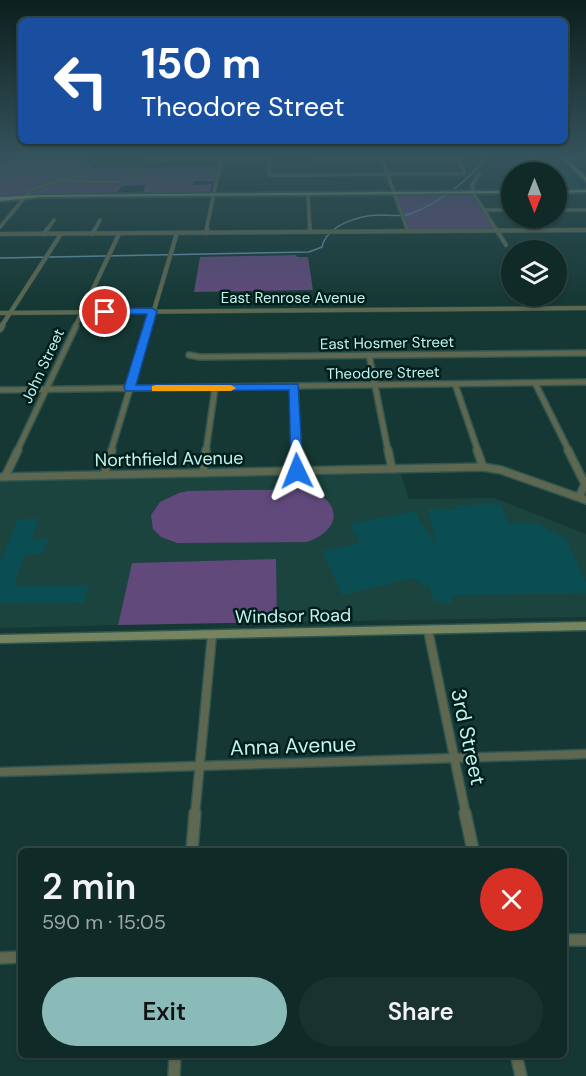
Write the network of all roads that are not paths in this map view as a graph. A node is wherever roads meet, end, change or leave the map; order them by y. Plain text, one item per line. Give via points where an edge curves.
1 (18, 205) edge
2 (212, 205) edge
3 (309, 205) edge
4 (399, 205) edge
5 (481, 205) edge
6 (484, 210) junction
7 (501, 210) edge
8 (567, 210) edge
9 (586, 210) edge
10 (402, 215) joint
11 (54, 220) dead end
12 (100, 220) dead end
13 (0, 227) edge
14 (496, 230) junction
15 (586, 230) edge
16 (408, 231) junction
17 (310, 232) junction
18 (177, 233) junction
19 (206, 233) junction
20 (44, 234) junction
21 (61, 234) junction
22 (92, 234) junction
23 (119, 234) junction
24 (0, 235) edge
25 (503, 240) edge
26 (586, 308) edge
27 (152, 311) junction
28 (82, 312) junction
29 (0, 313) edge
30 (10, 313) junction
31 (0, 329) edge
32 (586, 353) edge
33 (189, 355) dead end
34 (369, 355) junction
35 (586, 382) edge
36 (535, 383) junction
37 (454, 384) junction
38 (375, 385) junction
39 (294, 387) junction
40 (130, 388) junction
41 (215, 388) junction
42 (45, 389) junction
43 (0, 390) edge
44 (483, 467) junction
45 (392, 469) junction
46 (297, 471) junction
47 (203, 473) junction
48 (104, 475) junction
49 (3, 477) edge
50 (583, 498) edge
51 (586, 626) edge
52 (428, 630) junction
53 (213, 634) junction
54 (0, 639) edge
55 (586, 754) edge
56 (454, 760) junction
57 (199, 767) junction
58 (0, 772) edge
59 (192, 848) edge
60 (473, 848) edge
61 (567, 940) edge
62 (586, 940) edge
63 (18, 957) edge
64 (0, 958) edge
65 (175, 1058) edge
66 (517, 1058) edge
67 (174, 1076) edge
68 (520, 1076) edge

1 - 13 street
2 - 19 street
3 - 17 street
4 - 10 street
5 - 6 street
6 - 7 street
6 - 14 street
8 - 9 street
10 - 16 street
11 - 20 street
12 - 22 street
14 - 15 street
14 - 16 street
14 - 25 street
16 - 17 street
17 - 19 street
18 - 19 street
18 - 23 street
18 - 27 street
20 - 21 street
20 - 24 street
21 - 22 street
21 - 30 street
22 - 23 street
23 - 28 street, John Street
26 - 27 street, East Renrose Avenue
27 - 28 street, East Renrose Avenue
27 - 40 street
28 - 30 street, East Renrose Avenue
28 - 42 street, John Street
29 - 30 street, East Renrose Avenue
30 - 31 street
32 - 34 street, East Hosmer Street
33 - 34 street, East Hosmer Street
34 - 38 street
35 - 36 street, Theodore Street
36 - 37 street, Theodore Street
36 - 50 street via 585,484
37 - 38 street, Theodore Street
37 - 44 street
38 - 39 street, Theodore Street
38 - 45 street
39 - 41 street, Theodore Street
39 - 46 street
40 - 41 street, Theodore Street
40 - 42 street, Theodore Street
40 - 48 street
41 - 47 street
42 - 43 street, Theodore Street
42 - 49 street, John Street
44 - 45 street, Northfield Avenue
44 - 50 street, Northfield Avenue
45 - 46 street, Northfield Avenue
46 - 47 street, Northfield Avenue
47 - 48 street, Northfield Avenue
48 - 49 street, Northfield Avenue
51 - 52 street, Windsor Road
52 - 53 street, Windsor Road
52 - 56 street, 3rd Street
53 - 54 street, Windsor Road
53 - 57 street
55 - 56 street, Anna Avenue
56 - 57 street, Anna Avenue
56 - 60 street, 3rd Street
57 - 58 street, Anna Avenue
57 - 59 street
61 - 62 street
63 - 64 street
65 - 67 street
66 - 68 street

